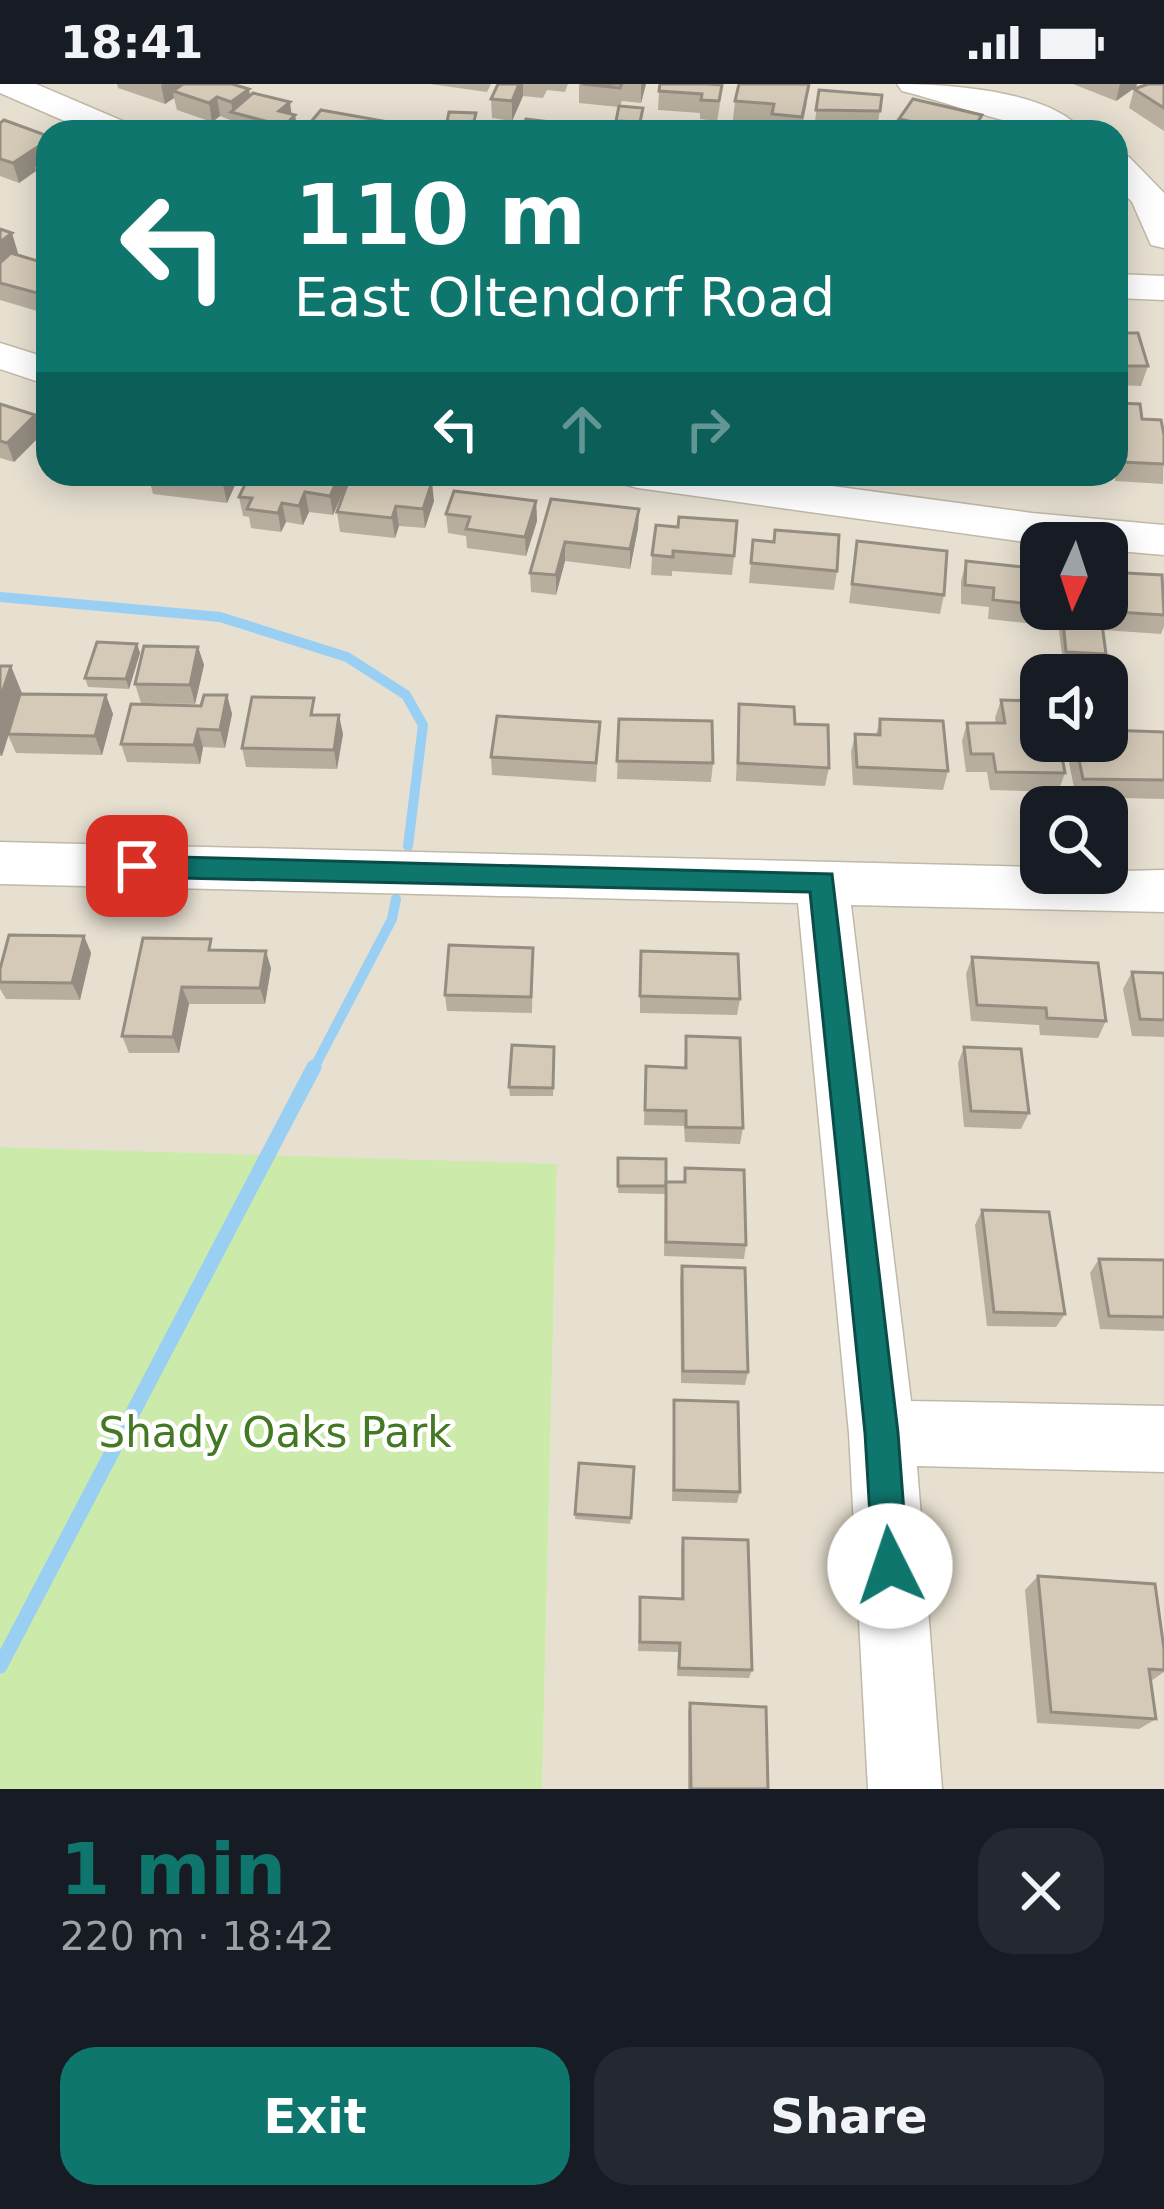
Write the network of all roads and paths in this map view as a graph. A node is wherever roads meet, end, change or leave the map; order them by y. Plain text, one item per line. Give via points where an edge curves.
1 (7, 84) edge
2 (914, 84) edge
3 (92, 120) edge
4 (1040, 120) edge
5 (1128, 177) edge
6 (1164, 237) edge
7 (1128, 286) edge
8 (1164, 288) edge
9 (0, 355) edge
10 (36, 368) edge
11 (724, 486) edge
12 (1164, 540) edge
13 (0, 863) edge
14 (822, 882) junction
15 (1164, 891) edge
16 (882, 1433) junction
17 (1164, 1439) edge
18 (904, 1789) edge

1 - 3 street
2 - 4 street
5 - 6 street via 1149,198
7 - 8 street
9 - 10 street
11 - 12 street
13 - 14 street
14 - 15 street
14 - 16 street
16 - 17 street
16 - 18 street

